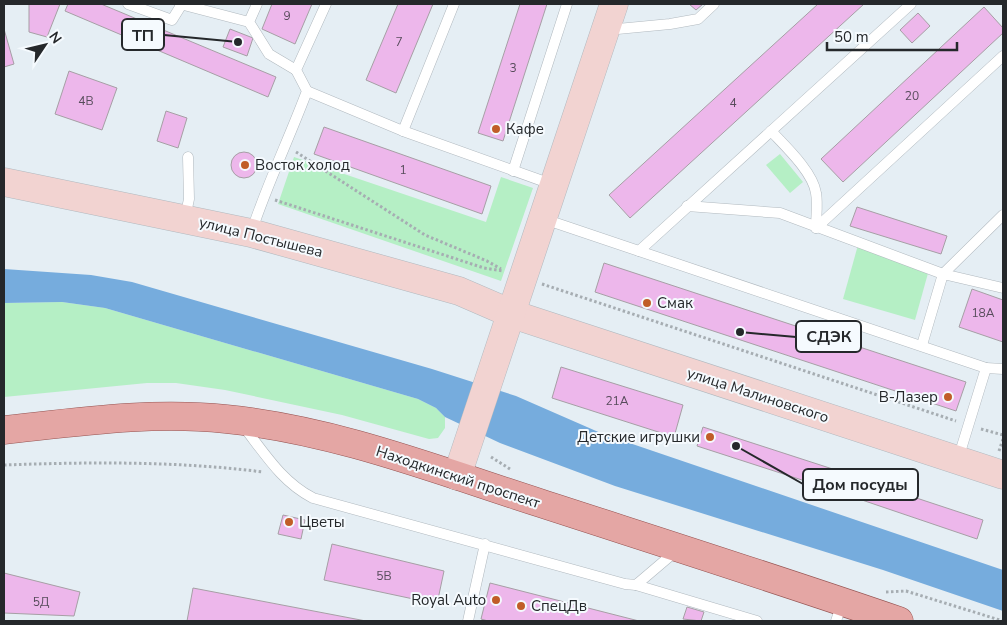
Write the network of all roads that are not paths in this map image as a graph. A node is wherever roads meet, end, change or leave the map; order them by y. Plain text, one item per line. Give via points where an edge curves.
1 (128, 4) edge
2 (181, 4) edge
3 (257, 4) edge
4 (326, 4) edge
5 (454, 4) edge
6 (567, 4) edge
7 (614, 4) edge
8 (714, 4) edge
9 (912, 4) edge
10 (249, 22) junction
11 (606, 30) junction
12 (1003, 56) edge
13 (296, 70) junction
14 (307, 91) junction
15 (403, 131) junction
16 (771, 131) junction
17 (188, 157) dead end
18 (513, 171) junction
19 (4, 182) edge
20 (554, 186) junction
21 (687, 206) junction
22 (1003, 215) edge
23 (185, 218) junction
24 (544, 219) junction
25 (816, 228) junction
26 (251, 233) junction
27 (638, 251) junction
28 (943, 274) junction
29 (1003, 288) edge
30 (512, 314) junction
31 (922, 345) junction
32 (986, 368) junction
33 (1003, 369) edge
34 (239, 420) junction
35 (4, 430) edge
36 (958, 460) junction
37 (1003, 475) edge
38 (457, 476) junction
39 (485, 544) junction
40 (679, 549) junction
41 (636, 584) junction
42 (839, 612) edge
43 (468, 621) edge
44 (757, 621) edge
45 (899, 621) edge

1 - 2 lane via 172,20
2 - 10 lane
3 - 10 lane
4 - 13 lane
5 - 15 lane
6 - 18 lane
7 - 11 main road
8 - 11 lane via 698,19
9 - 16 lane
10 - 13 lane via 269,54
11 - 20 main road
12 - 25 lane
13 - 14 lane
14 - 15 lane
14 - 26 lane
15 - 18 lane
16 - 21 lane
16 - 25 lane via 795,157 816,192
17 - 23 lane via 189,199
18 - 20 lane
19 - 23 main road, улица Постышева
20 - 24 main road
21 - 25 lane via 780,213
21 - 27 lane
22 - 28 lane
23 - 26 main road, улица Постышева
24 - 27 lane
24 - 30 main road via 514,274
25 - 28 lane
26 - 30 main road, улица Постышева via 459,291
27 - 31 lane
28 - 29 lane
28 - 31 lane
30 - 36 main road, улица Малиновского
30 - 38 main road
31 - 32 lane
32 - 33 lane
32 - 36 lane
34 - 35 main road, Находкинский проспект via 151,416
34 - 38 main road, Находкинский проспект via 307,431
34 - 39 lane via 281,475 297,490 313,498
36 - 37 main road, улица Малиновского
38 - 40 main road, Находкинский проспект
39 - 41 lane via 624,584
39 - 43 lane
40 - 41 lane
40 - 42 main road, Находкинский проспект
41 - 44 lane
42 - 45 main road, Находкинский проспект

